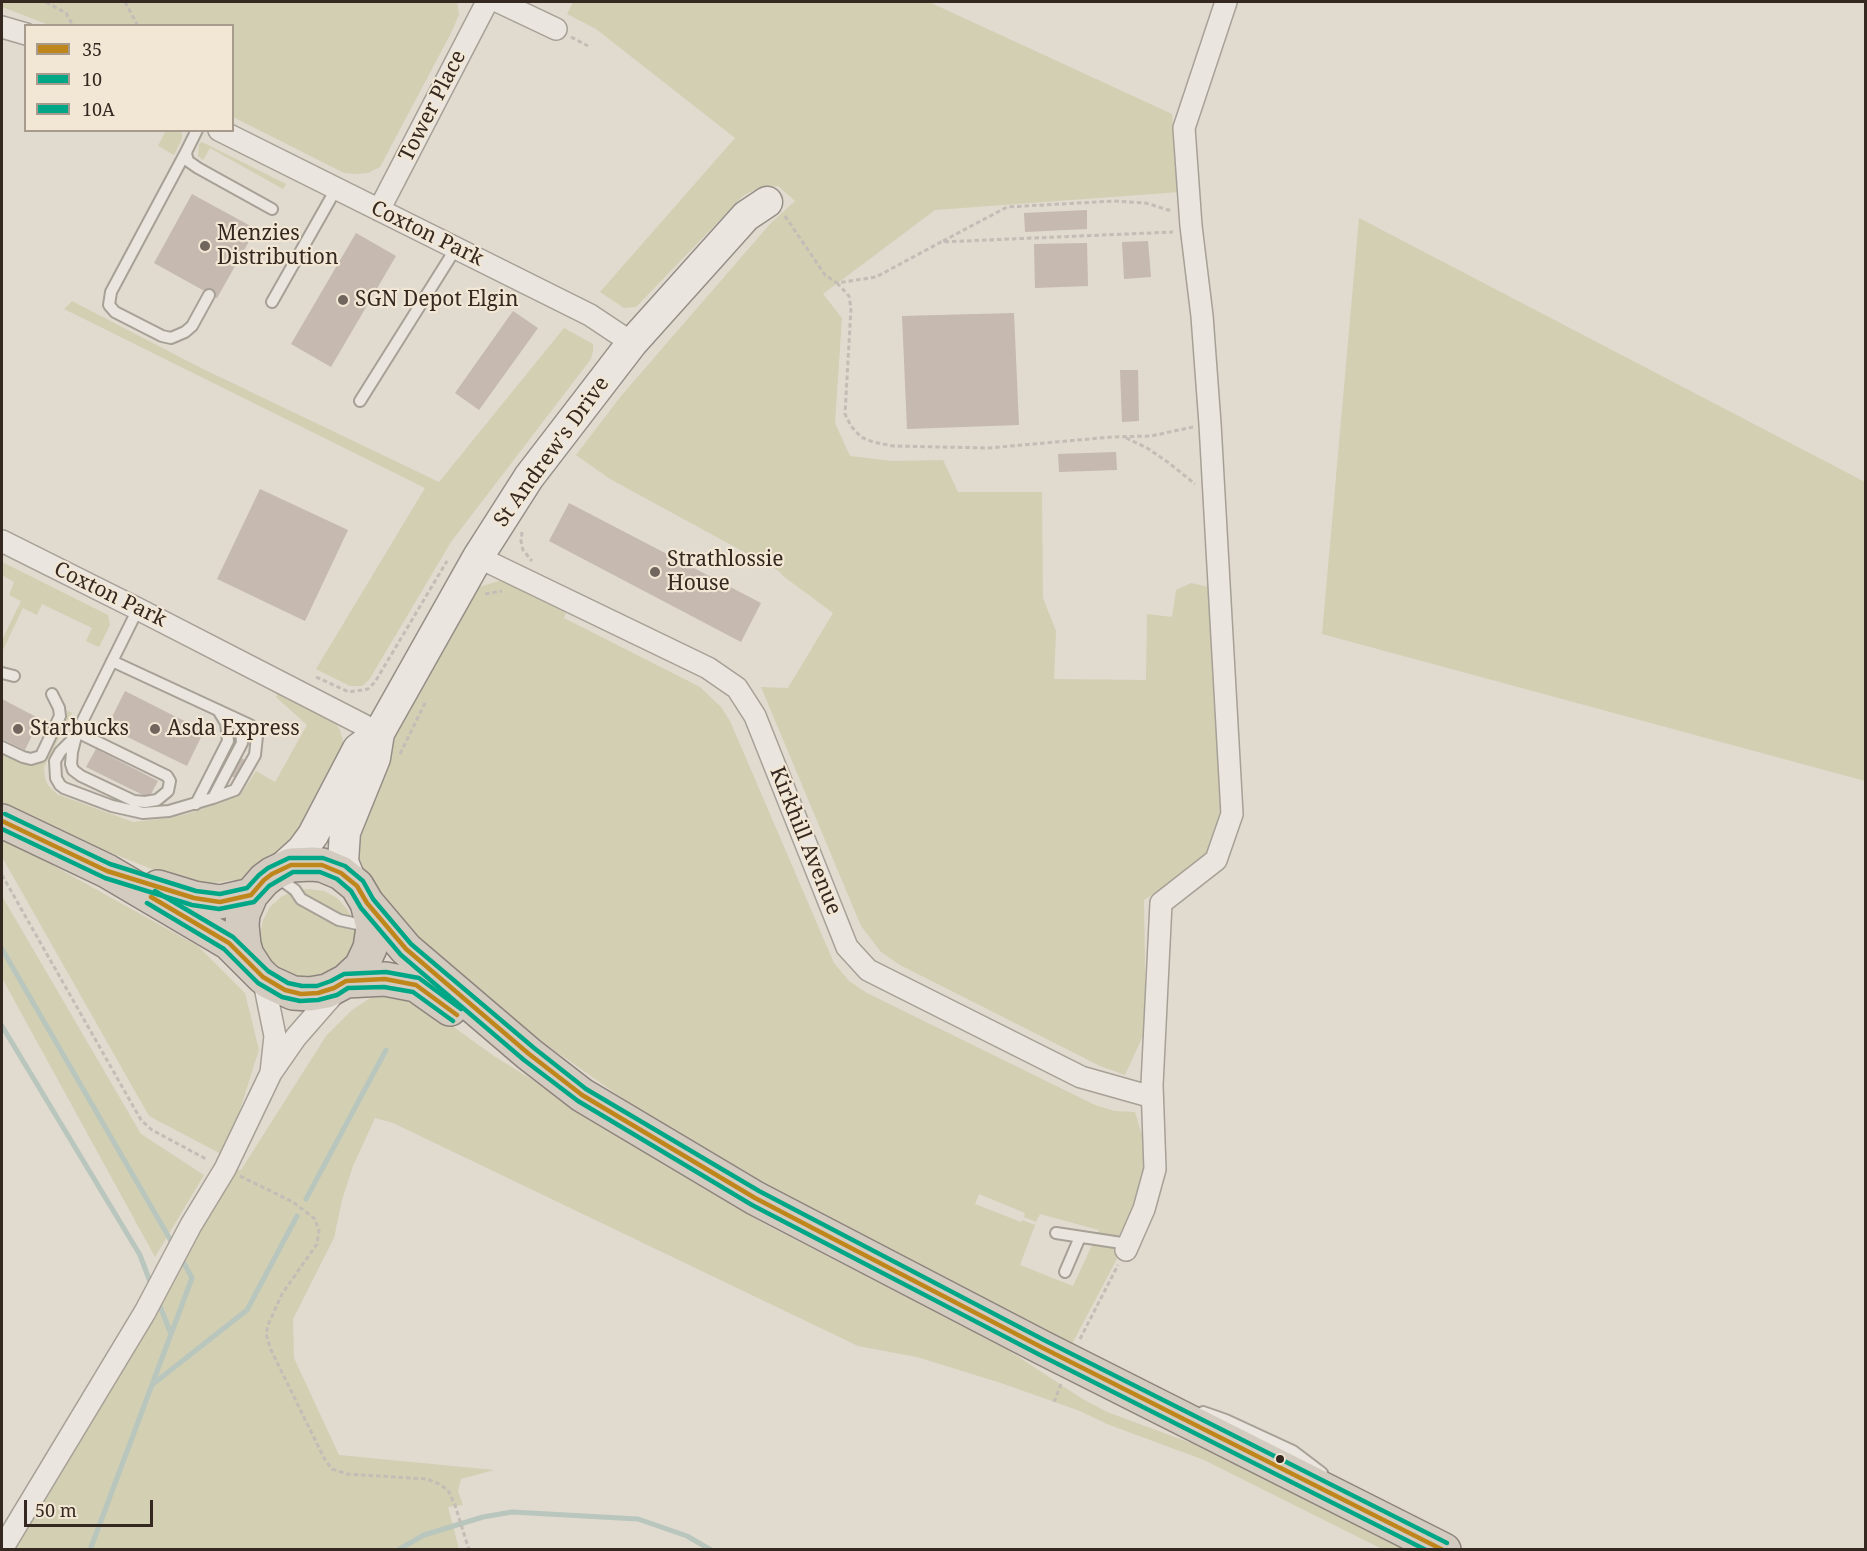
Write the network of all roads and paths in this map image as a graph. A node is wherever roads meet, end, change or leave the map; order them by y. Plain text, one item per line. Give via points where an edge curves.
1 (46, 2) edge
2 (125, 2) edge
3 (487, 2) edge
4 (499, 2) edge
5 (1226, 2) edge
6 (530, 8) edge
7 (72, 24) edge
8 (137, 24) edge
9 (2, 27) edge
10 (556, 29) dead end
11 (24, 33) edge
12 (196, 132) edge
13 (223, 132) edge
14 (187, 150) junction
15 (336, 189) junction
16 (767, 202) joint
17 (272, 209) dead end
18 (1190, 209) junction
19 (379, 210) junction
20 (1191, 231) junction
21 (941, 242) junction
22 (456, 248) junction
23 (837, 283) junction
24 (209, 295) dead end
25 (272, 302) dead end
26 (633, 343) junction
27 (360, 401) dead end
28 (1210, 424) junction
29 (1124, 437) junction
30 (1215, 512) junction
31 (525, 525) dead end
32 (2, 542) edge
33 (465, 555) junction
34 (536, 564) dead end
35 (507, 591) dead end
36 (479, 597) dead end
37 (138, 609) junction
38 (112, 661) junction
39 (2, 673) edge
40 (15, 676) dead end
41 (379, 677) dead end
42 (52, 694) dead end
43 (428, 696) dead end
44 (218, 710) junction
45 (233, 717) junction
46 (379, 733) junction
47 (75, 735) junction
48 (2, 747) edge
49 (398, 759) dead end
50 (213, 798) junction
51 (196, 804) junction
52 (2, 821) edge
53 (107, 871) junction
54 (2, 875) edge
55 (268, 879) junction
56 (371, 910) junction
57 (260, 974) junction
58 (344, 983) junction
59 (530, 1054) junction
60 (271, 1073) junction
61 (1152, 1097) junction
62 (225, 1169) junction
63 (1056, 1233) dead end
64 (1080, 1237) junction
65 (1127, 1247) junction
66 (1065, 1272) dead end
67 (1069, 1361) junction
68 (2, 1549) edge
69 (469, 1550) edge
70 (1444, 1550) edge

1 - 7 path via 66,13
2 - 8 path
3 - 19 street, Tower Place
4 - 6 street
5 - 18 street via 1184,128
6 - 10 street
9 - 11 street
12 - 14 lane
13 - 15 street, Coxton Park
14 - 17 lane via 189,161 198,168
14 - 24 lane via 111,292 109,305 115,312 171,338 192,326
15 - 19 street, Coxton Park
15 - 25 lane
16 - 23 path via 783,213 825,275
16 - 26 street, St Andrew's Drive via 746,216
18 - 20 street
18 - 21 path via 1168,210 1146,203 1114,201 1007,207
19 - 22 street, Coxton Park
20 - 21 path
20 - 28 street
21 - 23 path via 876,277
22 - 26 street, Coxton Park via 590,315
22 - 27 lane
23 - 29 path via 849,296 851,308 845,414 861,437 893,446 989,448
26 - 33 street, St Andrew's Drive
28 - 29 path via 1151,436
28 - 30 street
29 - 30 path via 1190,478
30 - 61 street via 1232,814 1216,860 1161,903
31 - 34 path via 521,532 523,550
32 - 37 street, Coxton Park
33 - 41 path
33 - 46 street, St Andrew's Drive
33 - 61 street, Kirkhill Avenue via 708,668 737,688 755,716 847,946 868,970 1081,1077
35 - 36 path
37 - 38 lane
37 - 46 street, Coxton Park
38 - 44 lane
38 - 47 lane
39 - 40 lane
42 - 48 lane via 60,716 41,756 23,758
43 - 49 path
44 - 45 lane
44 - 51 lane via 226,723 228,741
45 - 50 lane via 241,729 242,743
45 - 50 lane via 253,728 257,739 255,755 238,786
46 - 55 street, St Andrew's Drive via 358,749 302,850
46 - 56 street, St Andrew's Drive via 375,758 345,832 343,862
47 - 47 lane via 71,764 81,776 137,801 157,800 168,791 167,776
47 - 51 lane via 55,761 56,778 64,788 143,813 169,812
50 - 51 lane
52 - 53 highway
53 - 55 highway via 194,898 220,902
53 - 57 highway via 230,943
54 - 62 path via 141,1120 152,1130
55 - 56 lane via 295,890 301,899 339,920
55 - 56 highway via 301,864 322,865 341,873
55 - 57 highway via 243,914 242,935 247,955
56 - 58 highway via 372,938 366,957
56 - 59 highway via 406,949
57 - 58 highway via 277,987 301,994 318,993
57 - 60 street via 275,1036
58 - 59 highway via 385,978 416,985 474,1026
58 - 60 street via 296,1037
59 - 67 highway via 582,1095 755,1198
60 - 62 street
61 - 65 street via 1155,1169 1144,1209
62 - 68 street via 145,1312
62 - 69 path via 293,1202 315,1219 319,1231 317,1244 282,1294 266,1334 270,1350 324,1458 332,1469 347,1474 427,1479 448,1490
63 - 64 lane
64 - 65 lane
64 - 66 lane
65 - 67 path
67 - 70 highway

